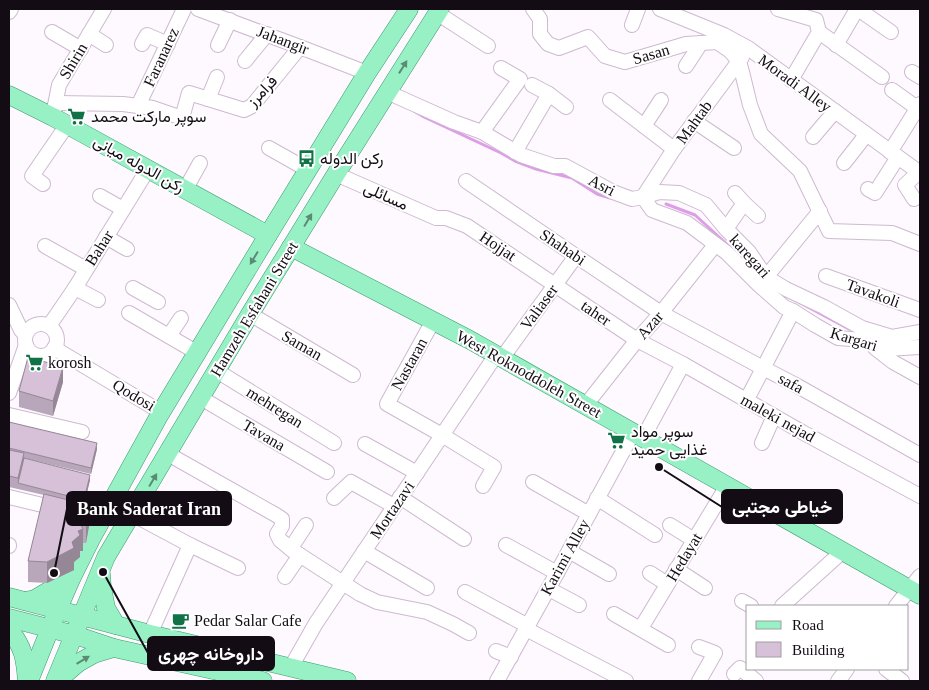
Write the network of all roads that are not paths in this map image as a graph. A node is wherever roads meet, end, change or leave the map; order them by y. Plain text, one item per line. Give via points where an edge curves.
1 (104, 9) edge
2 (184, 9) edge
3 (198, 9) edge
4 (409, 9) edge
5 (533, 9) edge
6 (638, 9) edge
7 (778, 9) edge
8 (857, 9) edge
9 (667, 10) edge
10 (439, 11) edge
11 (230, 20) junction
12 (632, 25) dead end
13 (52, 32) dead end
14 (819, 32) junction
15 (891, 32) dead end
16 (90, 34) junction
17 (267, 34) junction
18 (701, 43) junction
19 (142, 44) dead end
20 (168, 44) junction
21 (836, 44) junction
22 (106, 45) dead end
23 (218, 45) dead end
24 (488, 46) dead end
25 (300, 47) junction
26 (748, 48) junction
27 (81, 49) junction
28 (738, 61) junction
29 (245, 62) dead end
30 (686, 66) dead end
31 (500, 68) dead end
32 (368, 73) junction
33 (217, 76) dead end
34 (882, 77) dead end
35 (791, 80) junction
36 (532, 85) dead end
37 (892, 90) dead end
38 (388, 92) junction
39 (549, 94) junction
40 (9, 95) edge
41 (208, 99) junction
42 (610, 100) dead end
43 (661, 100) dead end
44 (349, 104) junction
45 (138, 106) junction
46 (566, 106) dead end
47 (919, 106) edge
48 (834, 111) junction
49 (59, 115) junction
50 (694, 121) junction
51 (368, 124) junction
52 (644, 126) junction
53 (482, 132) junction
54 (866, 135) junction
55 (813, 137) dead end
56 (328, 138) junction
57 (270, 148) dead end
58 (734, 148) dead end
59 (674, 149) junction
60 (350, 152) junction
61 (515, 152) junction
62 (894, 154) junction
63 (200, 163) dead end
64 (844, 163) dead end
65 (148, 169) junction
66 (308, 170) junction
67 (920, 173) edge
68 (336, 174) junction
69 (466, 181) dead end
70 (43, 184) dead end
71 (868, 189) dead end
72 (185, 190) junction
73 (100, 196) dead end
74 (643, 198) junction
75 (914, 199) dead end
76 (123, 209) junction
77 (820, 211) junction
78 (758, 216) dead end
79 (436, 218) joint
80 (726, 229) junction
81 (268, 235) junction
82 (106, 237) junction
83 (920, 244) edge
84 (715, 245) junction
85 (45, 246) dead end
86 (291, 248) junction
87 (127, 249) dead end
88 (576, 256) junction
89 (86, 269) junction
90 (826, 276) dead end
91 (766, 277) junction
92 (555, 285) junction
93 (75, 288) junction
94 (133, 288) dead end
95 (98, 300) dead end
96 (9, 305) edge
97 (920, 310) edge
98 (793, 311) junction
99 (661, 312) junction
100 (250, 314) junction
101 (180, 318) dead end
102 (433, 321) junction
103 (49, 326) junction
104 (920, 332) edge
105 (20, 335) edge
106 (170, 336) junction
107 (636, 340) junction
108 (864, 340) junction
109 (920, 347) edge
110 (54, 348) junction
111 (196, 352) junction
112 (499, 357) junction
113 (683, 364) junction
114 (763, 368) junction
115 (217, 371) junction
116 (353, 375) dead end
117 (920, 377) edge
118 (9, 393) edge
119 (201, 398) junction
120 (746, 400) junction
121 (585, 406) junction
122 (161, 412) junction
123 (9, 415) edge
124 (774, 416) junction
125 (82, 432) dead end
126 (442, 435) junction
127 (638, 436) junction
128 (334, 443) dead end
129 (762, 443) dead end
130 (365, 444) dead end
131 (168, 454) junction
132 (920, 455) edge
133 (327, 472) dead end
134 (417, 473) junction
135 (533, 482) dead end
136 (483, 486) dead end
137 (727, 486) junction
138 (920, 496) edge
139 (9, 497) edge
140 (334, 498) dead end
141 (597, 498) junction
142 (397, 502) junction
143 (70, 511) edge
144 (132, 514) junction
145 (589, 514) junction
146 (306, 525) dead end
147 (670, 525) dead end
148 (95, 532) junction
149 (654, 535) dead end
150 (464, 539) dead end
151 (694, 540) junction
152 (115, 543) junction
153 (190, 545) junction
154 (506, 545) dead end
155 (364, 551) junction
156 (569, 551) junction
157 (296, 552) junction
158 (843, 552) junction
159 (238, 568) dead end
160 (101, 569) junction
161 (676, 569) junction
162 (557, 573) junction
163 (650, 573) dead end
164 (609, 574) dead end
165 (285, 577) dead end
166 (72, 578) junction
167 (343, 583) junction
168 (667, 584) junction
169 (917, 586) edge
170 (427, 588) dead end
171 (705, 588) dead end
172 (548, 589) junction
173 (465, 592) dead end
174 (17, 599) edge
175 (579, 605) dead end
176 (783, 605) edge
177 (897, 605) edge
178 (58, 609) junction
179 (614, 614) dead end
180 (82, 616) junction
181 (9, 618) edge
182 (116, 625) junction
183 (527, 628) junction
184 (641, 628) junction
185 (9, 629) edge
186 (50, 629) junction
187 (469, 633) dead end
188 (150, 634) junction
189 (75, 635) junction
190 (668, 645) dead end
191 (699, 647) dead end
192 (114, 648) junction
193 (496, 651) dead end
194 (511, 657) junction
195 (291, 667) junction
196 (846, 670) edge
197 (887, 670) edge
198 (734, 674) dead end
199 (241, 679) edge
200 (28, 681) edge
201 (56, 681) edge
202 (263, 681) edge
203 (348, 681) edge
204 (497, 681) edge
205 (626, 681) edge
206 (699, 681) edge
207 (756, 681) edge
208 (838, 681) edge
209 (902, 681) edge

1 - 16 street, Shirin
2 - 20 street, Faranarez
3 - 11 street, Jahangir
4 - 32 main road, Hamzeh Esfahani Street
5 - 18 street, Sasan via 540,19 540,34 548,44 559,48 588,37 605,56 625,62 686,44
6 - 12 street
7 - 14 street via 816,20
8 - 15 street
8 - 21 street
9 - 26 street, Moradi Alley
10 - 24 street
38 -> 10 main road, Hamzeh Esfahani Street
11 - 17 street, Jahangir
11 - 23 street
13 - 27 street
14 - 21 street
14 - 35 street
16 - 22 street
16 - 27 street, Shirin
17 - 25 street, Jahangir
17 - 29 street
18 - 28 street, Sasan via 716,42
18 - 30 street
19 - 20 street via 147,35
20 - 45 street, Faranarez
21 - 34 street
25 - 32 street, Jahangir
25 - 41 street, فرامرز via 252,106 244,110
26 - 28 street, Mahtab
26 - 35 street, Moradi Alley
27 - 49 street, Shirin via 59,85
28 - 50 street, Mahtab
28 - 77 street via 761,134 800,171
31 - 53 street via 520,79
32 - 44 main road, Hamzeh Esfahani Street
33 - 41 street
35 - 48 street, Moradi Alley
36 - 39 street
37 - 47 street
38 - 51 main road, Hamzeh Esfahani Street
38 - 53 street, Asri
39 - 46 street
39 - 61 street
40 - 49 main road, رکن الدوله میانی
41 - 45 street, فرامرز via 189,93 182,118
42 - 52 street
43 - 52 street
44 - 51 main road via 347,110 351,121
44 - 56 main road, Hamzeh Esfahani Street
45 - 49 street, فرامرز via 123,104
47 - 62 street
48 - 54 street, Moradi Alley
48 - 55 street
49 - 65 main road, رکن الدوله میانی
49 - 70 street, Shirin via 32,176
50 - 58 street
50 - 59 street, Mahtab
51 - 60 main road, Hamzeh Esfahani Street
52 - 59 street
53 - 61 street, Asri
54 - 62 street, Moradi Alley
54 - 64 street
56 - 60 main road via 333,135 347,138
56 - 66 main road, Hamzeh Esfahani Street
57 - 66 street
59 - 74 street, Mahtab
60 - 68 main road, Hamzeh Esfahani Street
61 - 74 street, Asri via 554,166 565,166 632,199
62 - 67 street, Moradi Alley
62 - 71 street via 875,193
63 - 72 street
65 - 72 main road, رکن الدوله میانی
65 - 76 street, Bahar
66 - 81 main road, Hamzeh Esfahani Street
67 - 75 street via 905,185
68 - 79 street, مسائلی
86 -> 68 main road, Hamzeh Esfahani Street
69 - 88 street, Shahabi
72 - 81 main road, رکن الدوله میانی
73 - 76 street
74 - 80 street, karegari via 659,192 679,192 706,205
74 - 84 street via 652,210 687,224
76 - 82 street, Bahar
77 - 83 street via 830,231 892,234
77 - 91 street
78 - 80 street via 740,198
79 - 92 street, Hojjat via 468,226
80 - 91 street, karegari via 749,252
81 -> 111 main road, Hamzeh Esfahani Street
82 - 87 street
82 - 89 street, Bahar
84 - 98 street via 784,307
84 - 99 street, Azar
85 - 89 street
86 - 100 main road, Hamzeh Esfahani Street
86 - 102 main road, West Roknoddoleh Street
88 - 92 street, Valiaser
88 - 99 street, Shahabi
89 - 93 street, Bahar
90 - 97 street, Tavakoli
91 - 104 street, karegari via 862,328 892,337
92 - 107 street, taher
92 - 112 street, Valiaser
93 - 95 street
93 - 103 street, Bahar
94 - 106 street via 153,300 132,315
96 - 105 street
98 - 108 street, Kargari via 838,338
98 - 114 street
99 - 107 street, Azar
99 - 114 street, safa
100 - 115 main road, Hamzeh Esfahani Street
100 - 116 street, Saman
101 - 106 street
102 - 112 main road, West Roknoddoleh Street
102 - 126 street, Nastaran via 387,404
103 - 105 street via 35,325
103 - 110 street via 56,338
105 - 110 street via 32,353 47,354
105 - 118 street
106 - 111 street
107 - 113 street, maleki nejad
107 - 121 street, Azar
108 - 109 street, Kargari via 886,349
108 - 117 street
110 - 122 street, Qodosi
111 - 122 main road, Hamzeh Esfahani Street
112 - 121 main road, West Roknoddoleh Street
112 - 126 street, Mortazavi
113 - 120 street, maleki nejad
113 - 127 street, Karimi Alley
114 - 120 street
114 - 132 street, safa
115 - 119 main road, Hamzeh Esfahani Street
115 - 128 street, mehregan
119 - 131 main road, Hamzeh Esfahani Street
119 - 133 street, Tavana
120 - 124 street, maleki nejad
121 - 127 main road, West Roknoddoleh Street
122 - 148 main road, Hamzeh Esfahani Street
123 - 125 street
124 - 129 street
124 - 138 street, maleki nejad
126 - 134 street, Mortazavi
126 - 136 street via 494,467
127 - 137 main road, West Roknoddoleh Street
127 - 141 street, Karimi Alley
130 - 134 street
144 -> 131 main road, Hamzeh Esfahani Street
131 - 157 street via 282,519 277,534
134 - 142 street, Mortazavi
135 - 145 street
137 - 151 street, Hedayat
137 - 158 main road, West Roknoddoleh Street
139 - 143 street
140 - 142 street via 351,482
141 - 145 street, Karimi Alley
141 - 149 street
142 - 150 street
142 - 155 street, Mortazavi
144 - 152 main road, Hamzeh Esfahani Street
144 - 153 street
145 - 156 street, Karimi Alley
146 - 157 street
147 - 151 street
148 - 152 main road via 100,542
148 - 166 main road, Hamzeh Esfahani Street
151 - 161 street, Hedayat
152 - 160 main road, Hamzeh Esfahani Street
153 - 159 street
153 - 188 street
154 - 162 street
155 - 167 street, Mortazavi
155 - 170 street
156 - 162 street, Karimi Alley
156 - 164 street
157 - 165 street
157 - 167 street
158 - 169 main road, West Roknoddoleh Street
158 - 176 street
160 - 180 main road, Hamzeh Esfahani Street
160 - 182 main road via 106,608
161 - 168 street, Hedayat
161 - 171 street
162 - 172 street, Karimi Alley
163 - 168 street
166 - 174 main road via 35,600
166 - 178 main road, Hamzeh Esfahani Street
167 - 187 street via 377,602 427,612
167 - 195 street, Mortazavi
168 - 184 street, Hedayat
169 - 177 street
172 - 175 street
172 - 183 street, Karimi Alley
173 - 183 street
174 - 178 main road
178 - 180 main road
178 - 186 main road, Hamzeh Esfahani Street
179 - 184 street
180 - 182 main road
180 - 189 main road, Hamzeh Esfahani Street
181 - 186 main road
182 - 188 main road
183 - 194 street, Karimi Alley
183 - 205 street
184 - 190 street
185 - 200 main road via 19,642
186 - 189 main road
186 - 200 main road, Hamzeh Esfahani Street
188 - 195 main road
189 - 192 main road
189 - 201 main road, Hamzeh Esfahani Street
191 - 206 street via 715,653
192 - 199 main road
201 -> 192 main road via 78,663
193 - 194 street
194 - 204 street, Karimi Alley
195 - 203 main road
196 - 208 street
197 - 209 street
198 - 207 street via 740,668
199 - 202 main road

